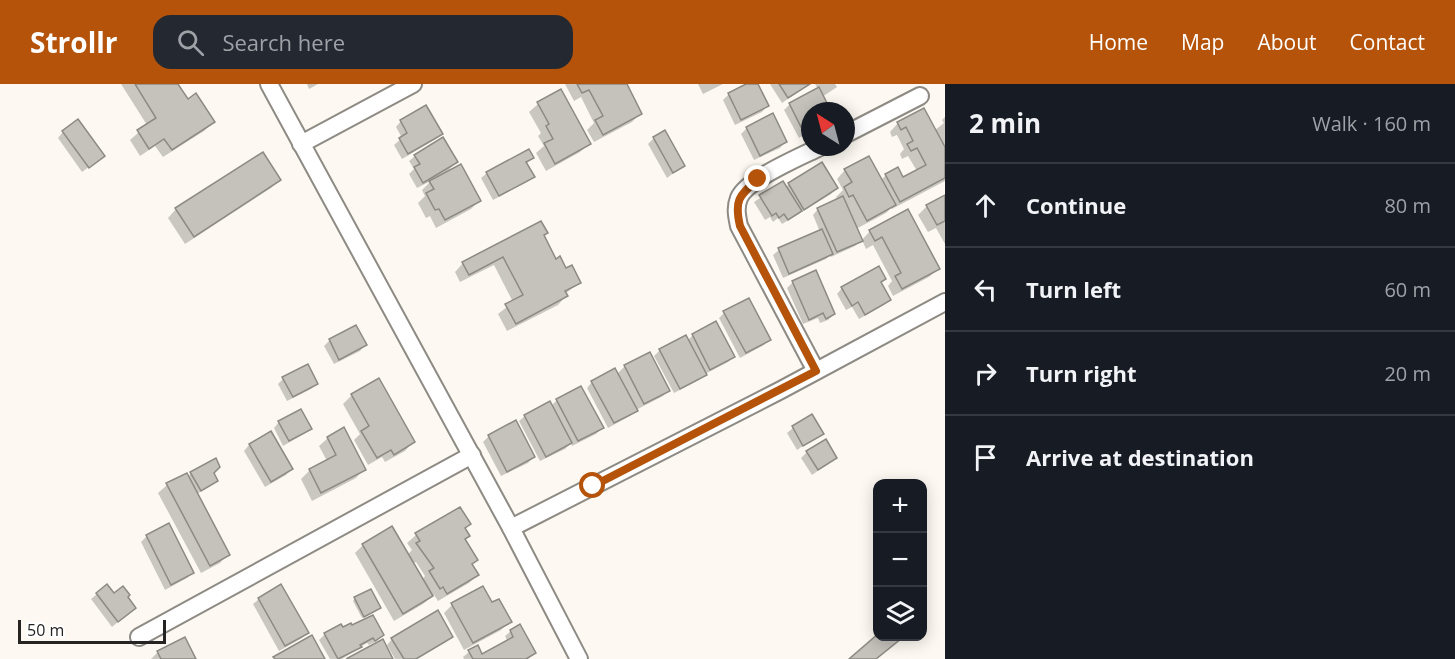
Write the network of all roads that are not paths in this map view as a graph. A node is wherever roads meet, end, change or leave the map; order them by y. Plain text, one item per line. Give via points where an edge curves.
1 (269, 84) edge
2 (413, 84) edge
3 (920, 96) dead end
4 (855, 129) edge
5 (301, 144) junction
6 (803, 156) edge
7 (945, 302) edge
8 (816, 371) junction
9 (472, 455) junction
10 (511, 528) junction
11 (140, 636) dead end
12 (579, 659) edge

1 - 5 street
2 - 5 street
3 - 4 street
5 - 9 street
6 - 8 street via 758,179 740,195 736,210 740,226
7 - 8 street
8 - 10 street
9 - 10 street
9 - 11 street
10 - 12 street

